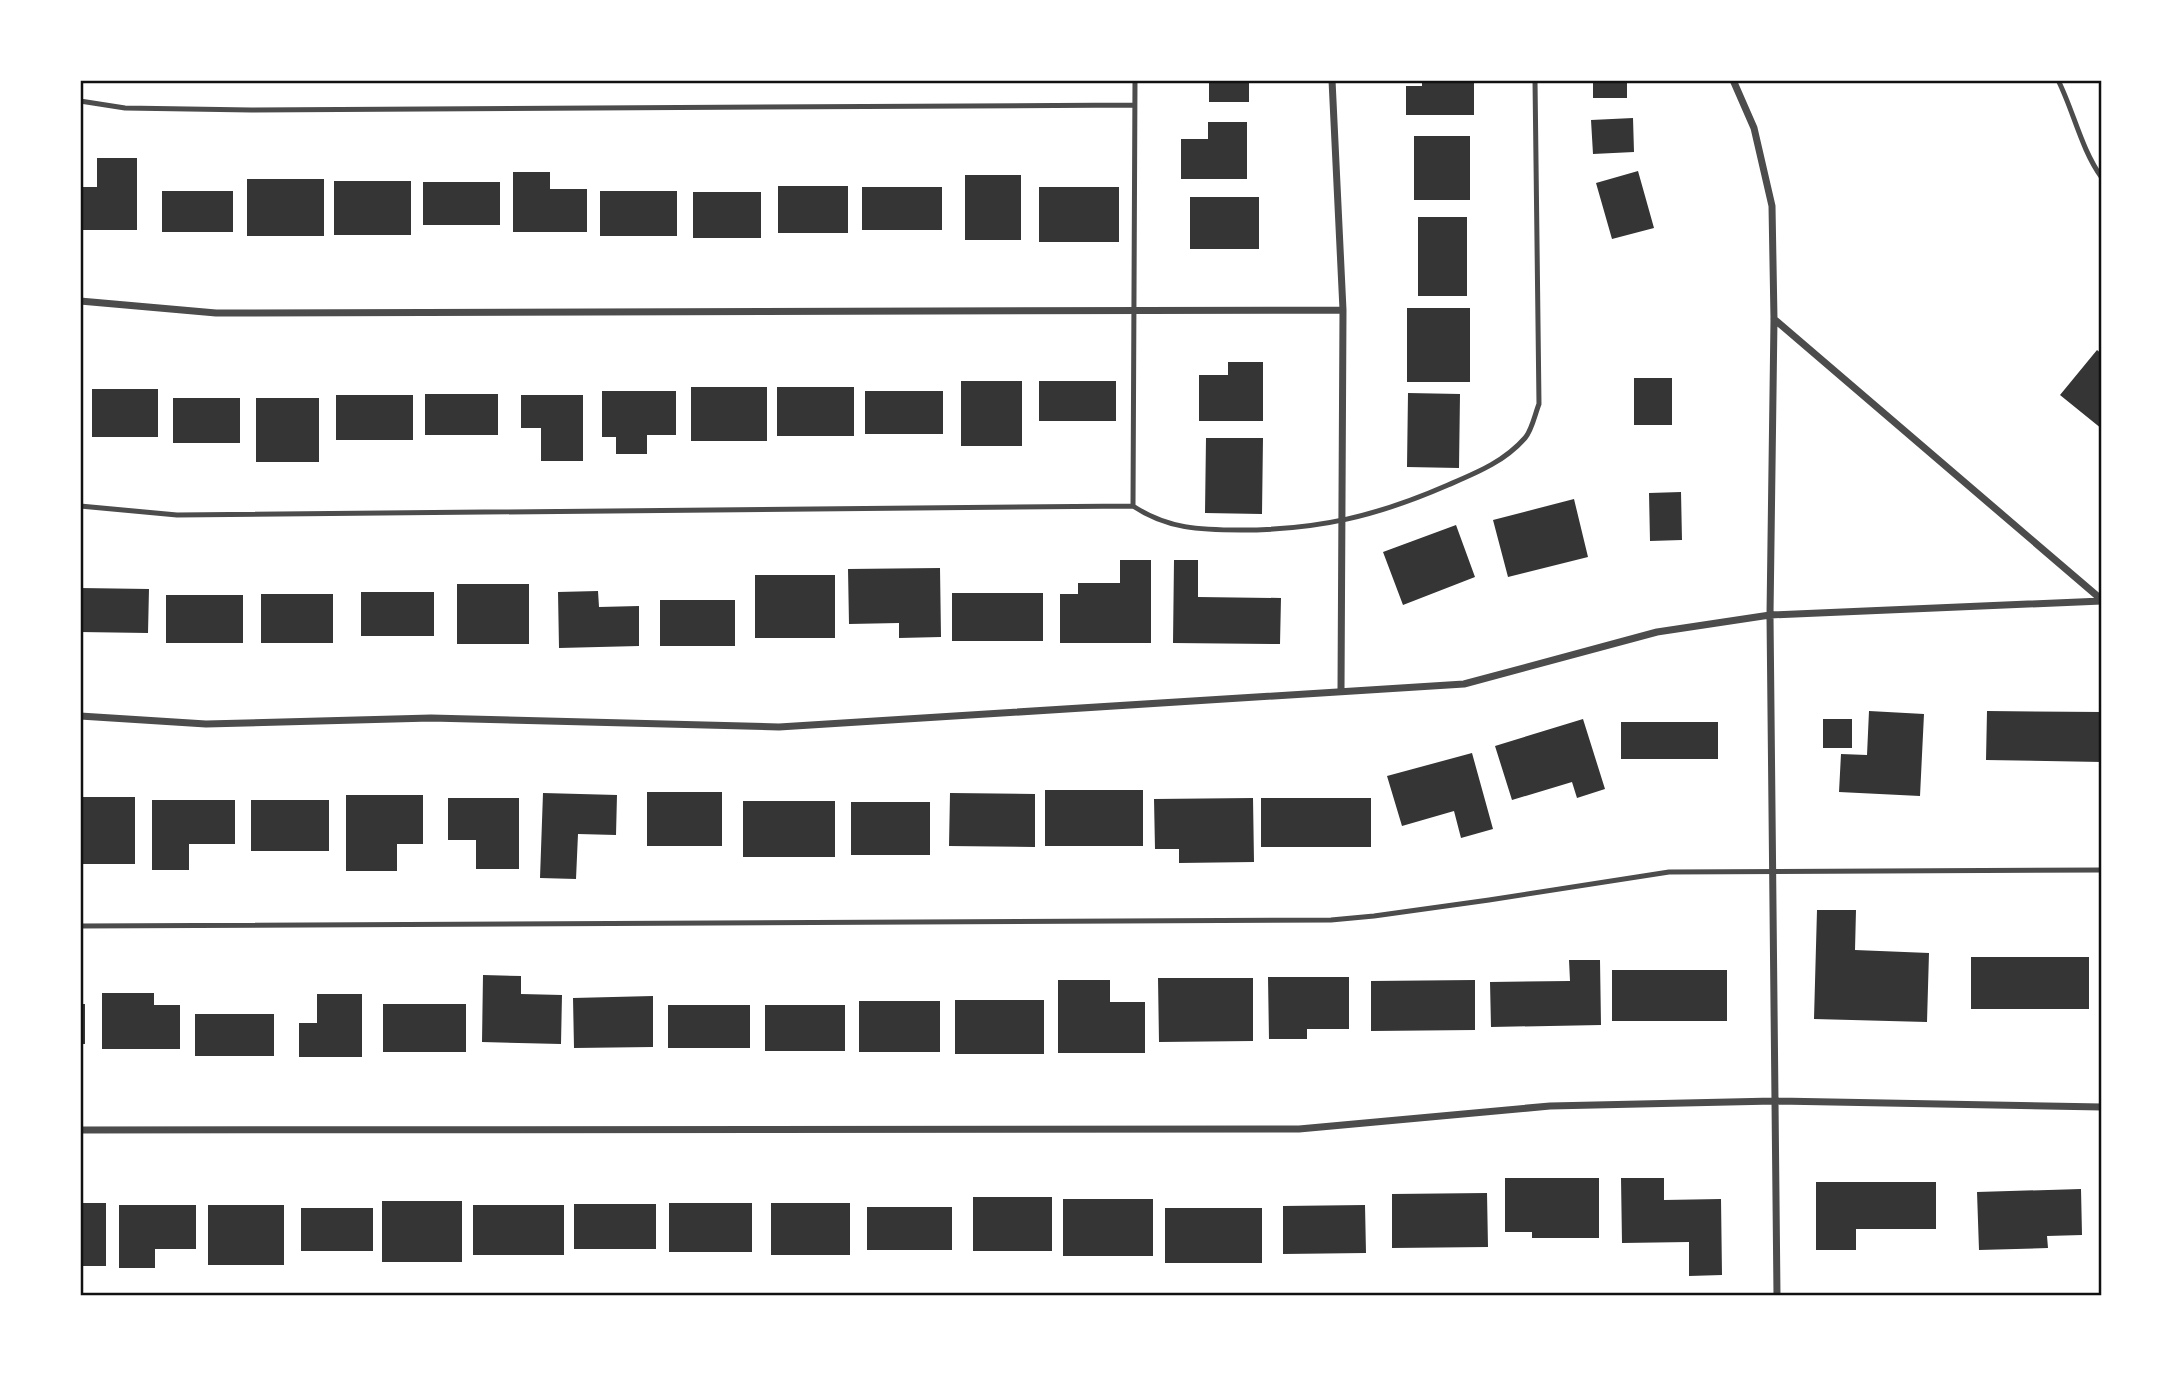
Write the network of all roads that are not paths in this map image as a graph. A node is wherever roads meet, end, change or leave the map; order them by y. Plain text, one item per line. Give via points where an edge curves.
1 (1135, 80) edge
2 (1332, 80) edge
3 (1535, 80) edge
4 (1733, 80) edge
5 (2058, 80) edge
6 (80, 101) edge
7 (1135, 105) junction
8 (2102, 178) edge
9 (80, 301) edge
10 (1133, 310) junction
11 (1343, 310) junction
12 (1774, 319) junction
13 (80, 506) edge
14 (1133, 506) junction
15 (1342, 522) junction
16 (2102, 601) edge
17 (1770, 615) junction
18 (1341, 691) junction
19 (80, 716) edge
20 (1772, 870) junction
21 (2102, 870) edge
22 (80, 926) edge
23 (1774, 1101) junction
24 (2102, 1107) edge
25 (80, 1130) edge
26 (1777, 1296) edge

1 - 7 lane
2 - 11 street
3 - 15 lane via 1539,404 1527,437 1494,465 1415,499
4 - 12 street via 1754,128 1773,206
5 - 8 lane
6 - 7 lane via 125,108 251,110
7 - 10 lane
9 - 10 street via 216,313
10 - 11 street
10 - 14 lane
11 - 15 street
12 - 16 street
12 - 17 street
13 - 14 lane via 177,515
14 - 15 lane via 1151,518 1198,530 1284,530
15 - 18 street
16 - 17 street
17 - 18 street via 1657,632 1464,684
17 - 20 street
18 - 19 street via 779,727 431,718 206,724
20 - 21 lane
20 - 22 lane via 1669,872 1331,920
20 - 23 street
23 - 24 street
23 - 25 street via 1550,1106 1300,1129
23 - 26 street

